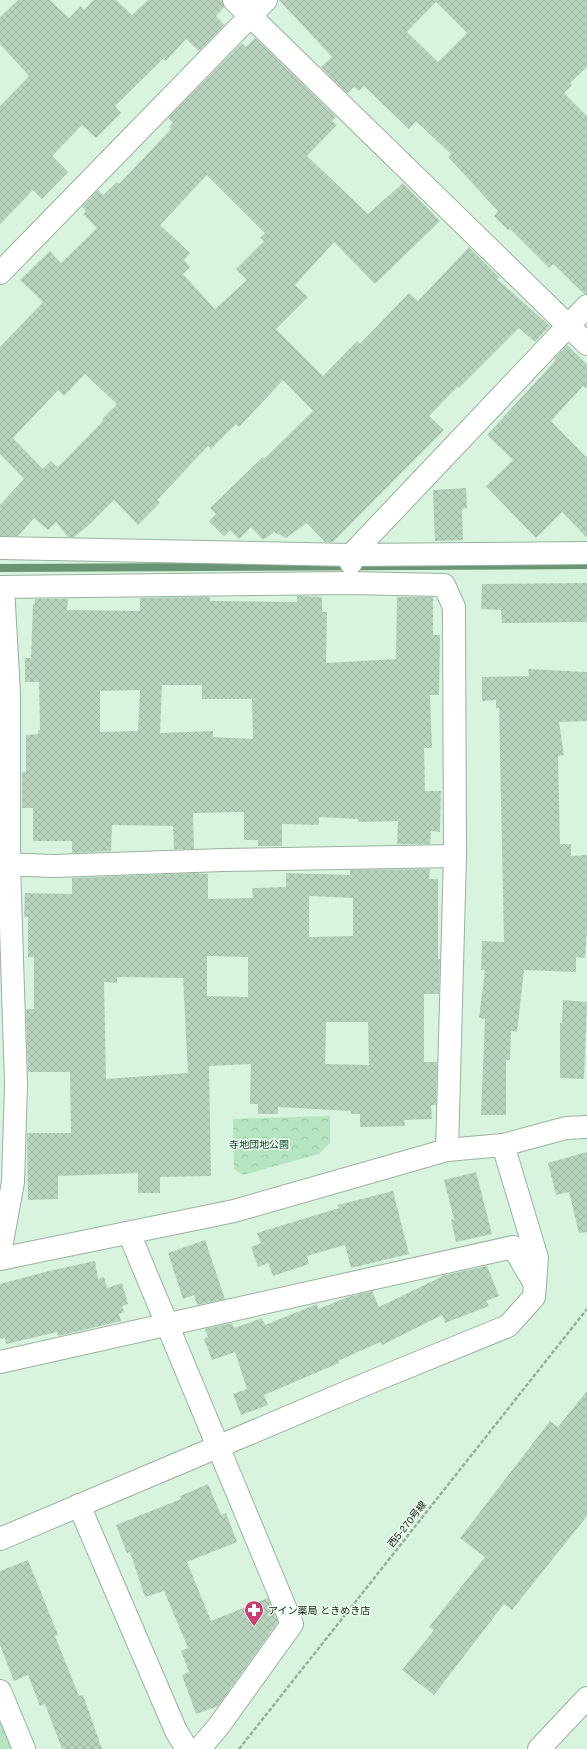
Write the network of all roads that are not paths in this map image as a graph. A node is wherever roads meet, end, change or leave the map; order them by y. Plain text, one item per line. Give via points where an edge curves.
1 (234, 0) edge
2 (266, 0) edge
3 (250, 16) junction
4 (0, 273) edge
5 (587, 306) edge
6 (568, 325) junction
7 (587, 344) edge
8 (0, 548) edge
9 (587, 553) edge
10 (351, 555) junction
11 (349, 582) junction
12 (2, 587) edge
13 (455, 856) junction
14 (4, 864) edge
15 (587, 1127) edge
16 (503, 1145) junction
17 (447, 1150) junction
18 (129, 1233) junction
19 (0, 1253) edge
20 (0, 1259) edge
21 (534, 1284) junction
22 (167, 1324) junction
23 (0, 1362) edge
24 (218, 1447) junction
25 (79, 1505) junction
26 (0, 1539) edge
27 (0, 1691) edge
28 (587, 1698) edge
29 (24, 1749) edge
30 (187, 1749) edge
31 (199, 1749) edge
32 (539, 1749) edge

1 - 3 street
2 - 3 street
3 - 4 street
3 - 6 street
5 - 6 street
6 - 7 street
6 - 10 street
8 - 10 street
9 - 10 street
10 - 11 street
11 - 12 street
11 - 13 street via 444,585 454,607
12 - 14 street via 9,694
13 - 14 street via 54,866
13 - 17 street
14 - 19 street via 16,1085 13,1182
15 - 16 street via 566,1128
16 - 17 street
16 - 21 street via 537,1258
17 - 18 street via 234,1211
18 - 20 street
18 - 22 street
21 - 22 street via 513,1246
21 - 24 street via 534,1297 508,1326
22 - 23 street
22 - 24 street
24 - 25 street
24 - 31 street via 292,1624 218,1727
25 - 26 street
25 - 30 street via 176,1731
27 - 29 street
28 - 32 street

